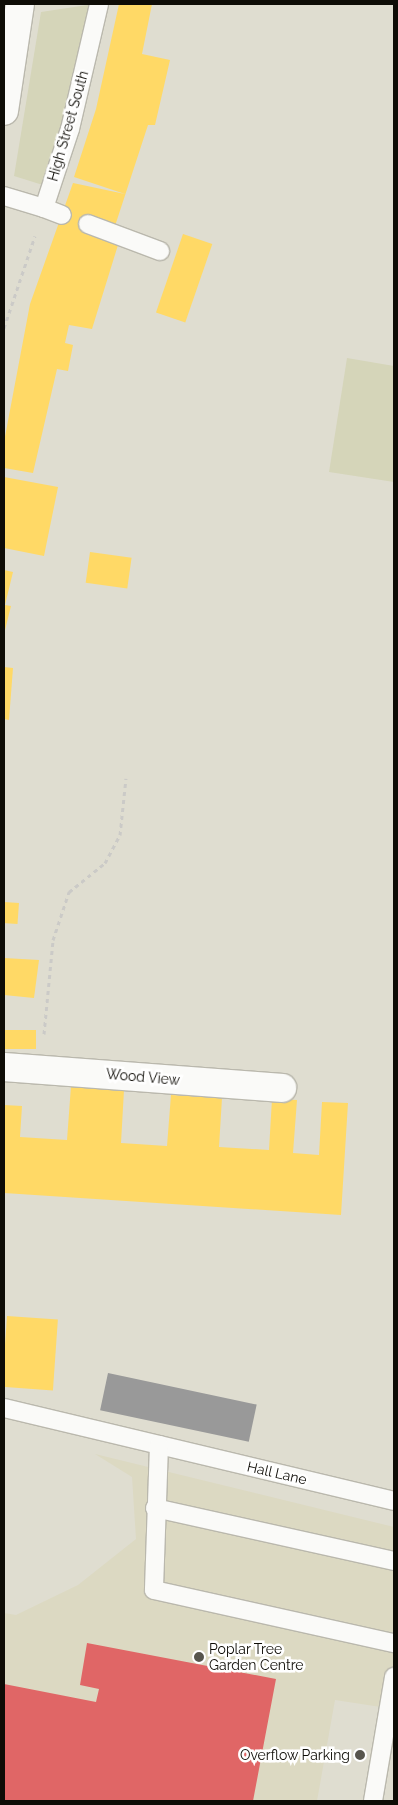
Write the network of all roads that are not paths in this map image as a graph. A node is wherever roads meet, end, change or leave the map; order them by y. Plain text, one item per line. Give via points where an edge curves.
1 (20, 4) edge
2 (99, 4) edge
3 (4, 111) edge
4 (4, 196) edge
5 (44, 208) junction
6 (62, 214) dead end
7 (88, 224) dead end
8 (160, 251) dead end
9 (4, 1067) edge
10 (282, 1088) dead end
11 (4, 1408) edge
12 (159, 1445) junction
13 (394, 1501) edge
14 (155, 1508) junction
15 (394, 1561) edge
16 (394, 1643) edge
17 (394, 1677) edge
18 (373, 1801) edge

1 - 3 street
2 - 5 lane, High Street South via 70,129
4 - 5 lane
5 - 6 lane
7 - 8 lane
9 - 10 street, Wood View
11 - 12 lane, Hall Lane
12 - 13 lane, Hall Lane
12 - 14 lane
14 - 15 lane
14 - 16 lane via 154,1590
17 - 18 lane

